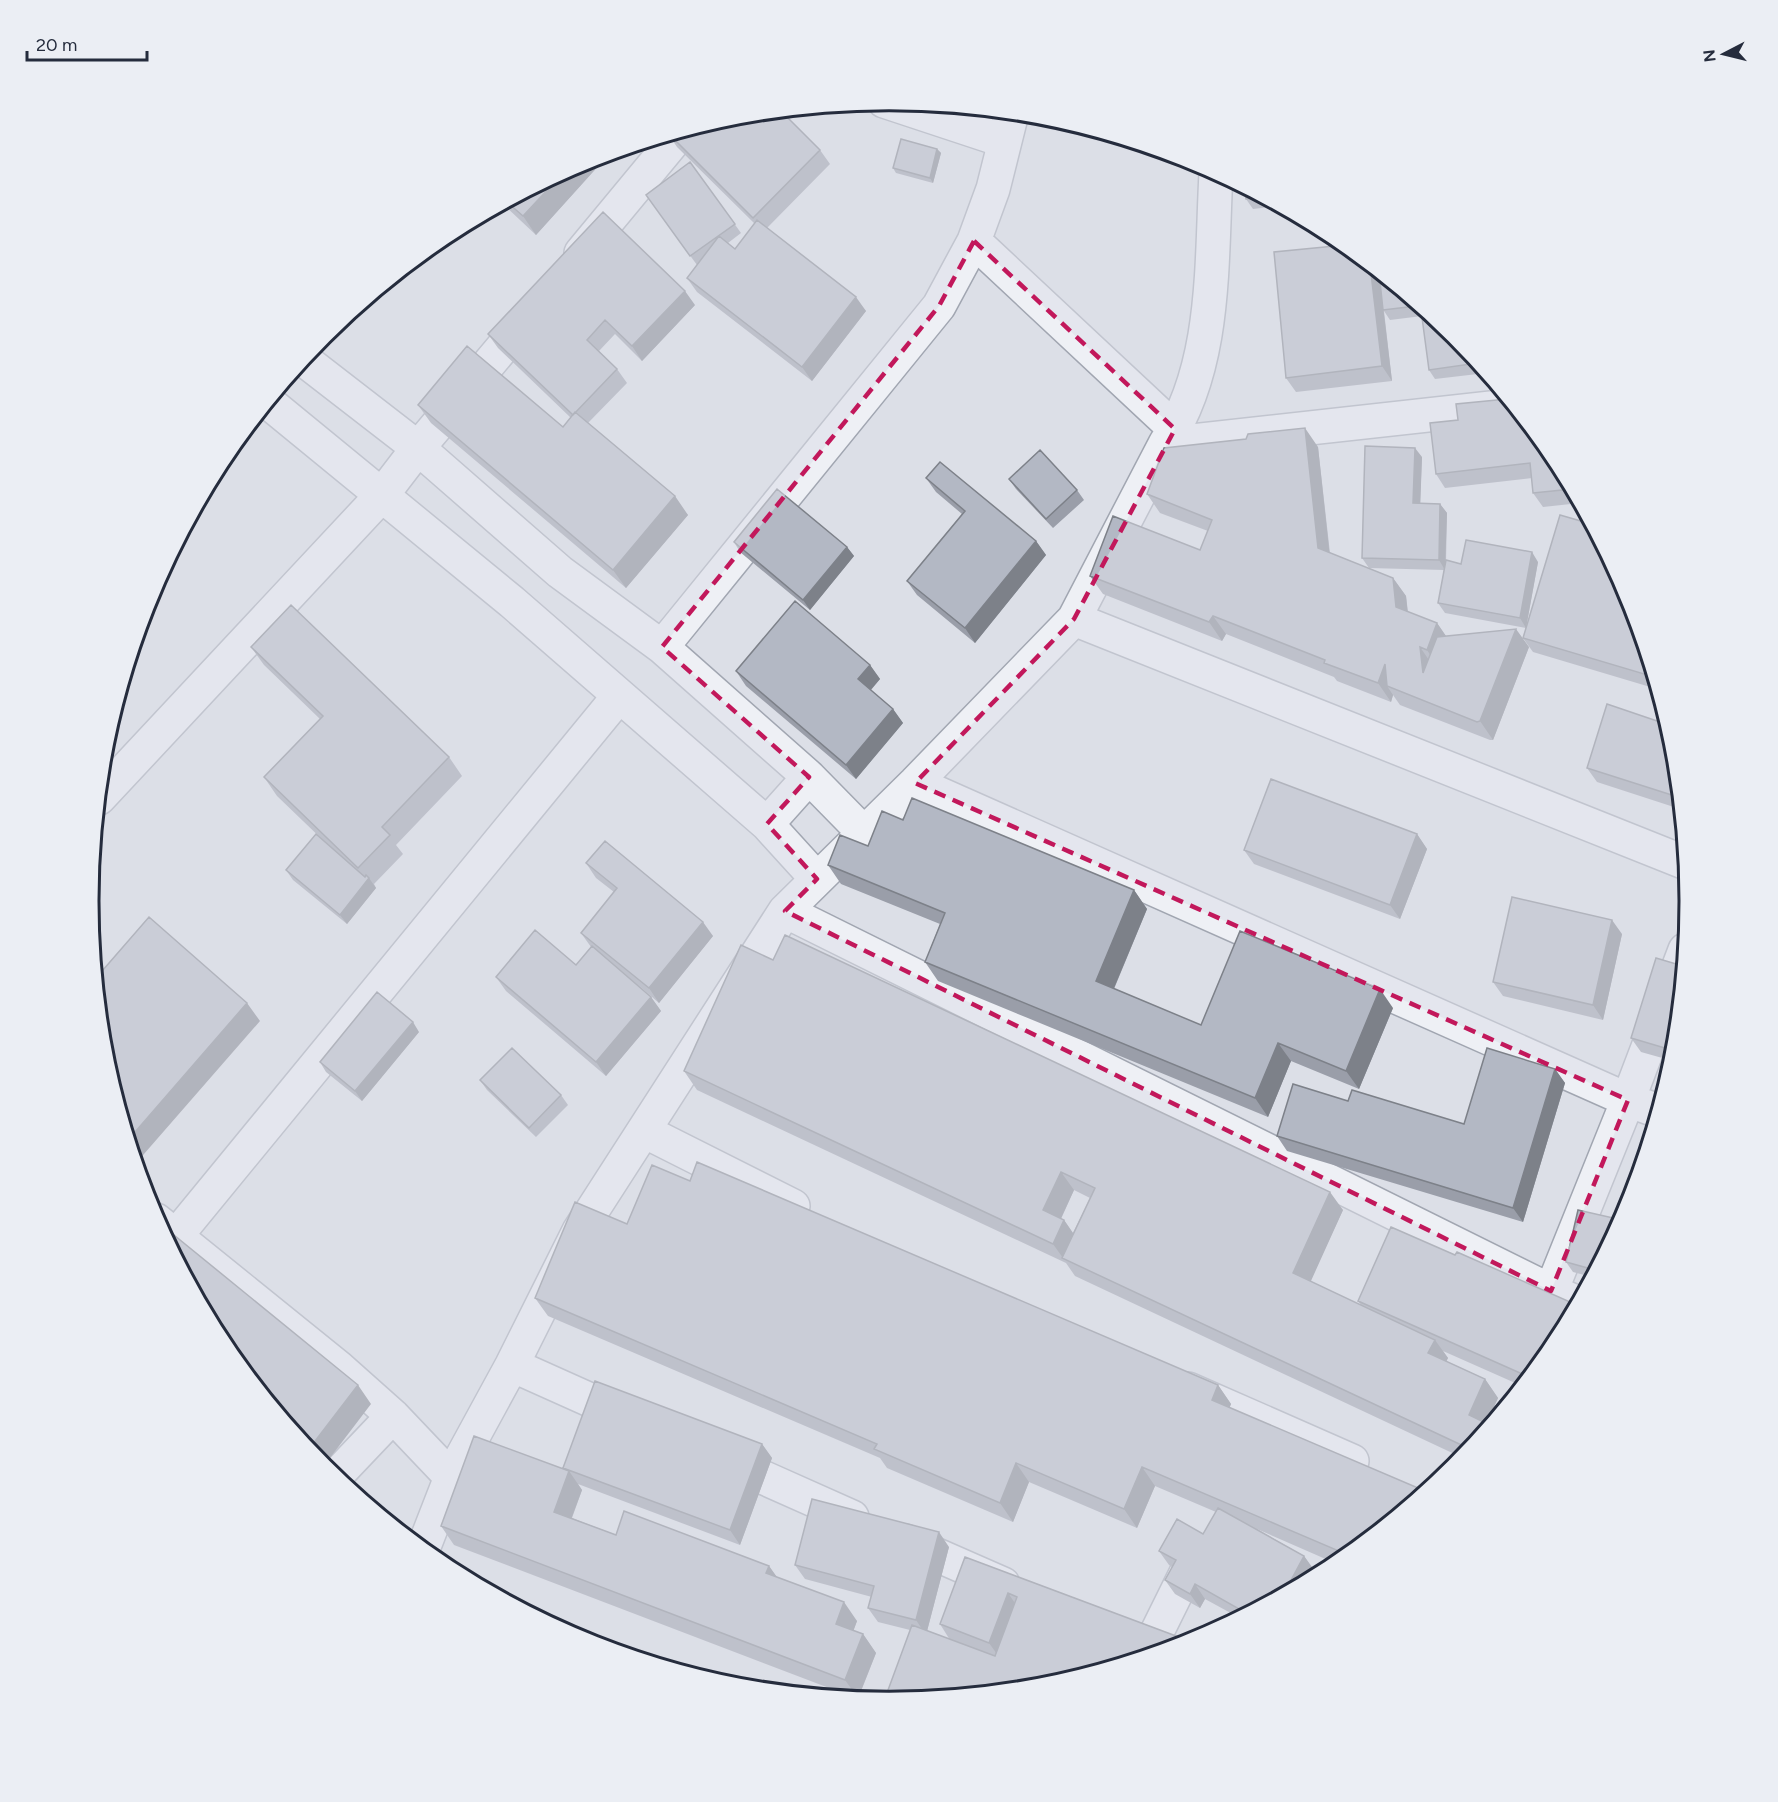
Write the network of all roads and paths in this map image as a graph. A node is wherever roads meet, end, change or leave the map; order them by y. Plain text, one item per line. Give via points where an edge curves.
1 (941, 113) edge
2 (1008, 127) edge
3 (673, 142) edge
4 (1216, 182) edge
5 (974, 241) junction
6 (310, 364) edge
7 (273, 406) edge
8 (1504, 406) edge
9 (1170, 436) junction
10 (418, 448) junction
11 (382, 495) junction
12 (1074, 619) junction
13 (662, 647) junction
14 (619, 696) junction
15 (809, 777) junction
16 (915, 783) junction
17 (107, 789) edge
18 (767, 824) junction
19 (863, 832) junction
20 (1677, 860) edge
21 (817, 879) junction
22 (785, 911) junction
23 (1673, 995) edge
24 (1643, 1105) edge
25 (644, 1131) junction
26 (821, 1220) edge
27 (169, 1225) edge
28 (173, 1233) edge
29 (1564, 1297) edge
30 (512, 1365) junction
31 (1164, 1378) edge
32 (393, 1416) junction
33 (1262, 1421) junction
34 (652, 1428) edge
35 (695, 1447) edge
36 (1246, 1452) edge
37 (341, 1470) edge
38 (1381, 1473) edge
39 (451, 1477) junction
40 (1210, 1526) edge
41 (426, 1541) edge
42 (1031, 1594) edge
43 (1152, 1640) edge

1 - 2 street
2 - 5 street via 993,189
3 - 10 street
4 - 9 street via 1209,306 1197,377
5 - 9 street
5 - 13 street via 939,306
6 - 10 street
7 - 11 street
8 - 9 street
9 - 12 street
10 - 11 street
10 - 13 street via 560,572
11 - 14 street
11 - 17 street
12 - 16 street
12 - 20 street
13 - 15 street
14 - 18 street
14 - 27 street
15 - 18 street
15 - 19 street
16 - 19 street
16 - 24 street
18 - 21 street
19 - 21 street
21 - 22 street
22 - 25 street
22 - 29 street
23 - 24 street
24 - 29 street
25 - 26 street
25 - 30 street via 579,1231
28 - 32 street
30 - 34 street
30 - 39 street
31 - 33 street
32 - 37 street
32 - 39 street
33 - 36 street
33 - 38 street
35 - 42 street via 981,1588
39 - 41 street
40 - 43 street

